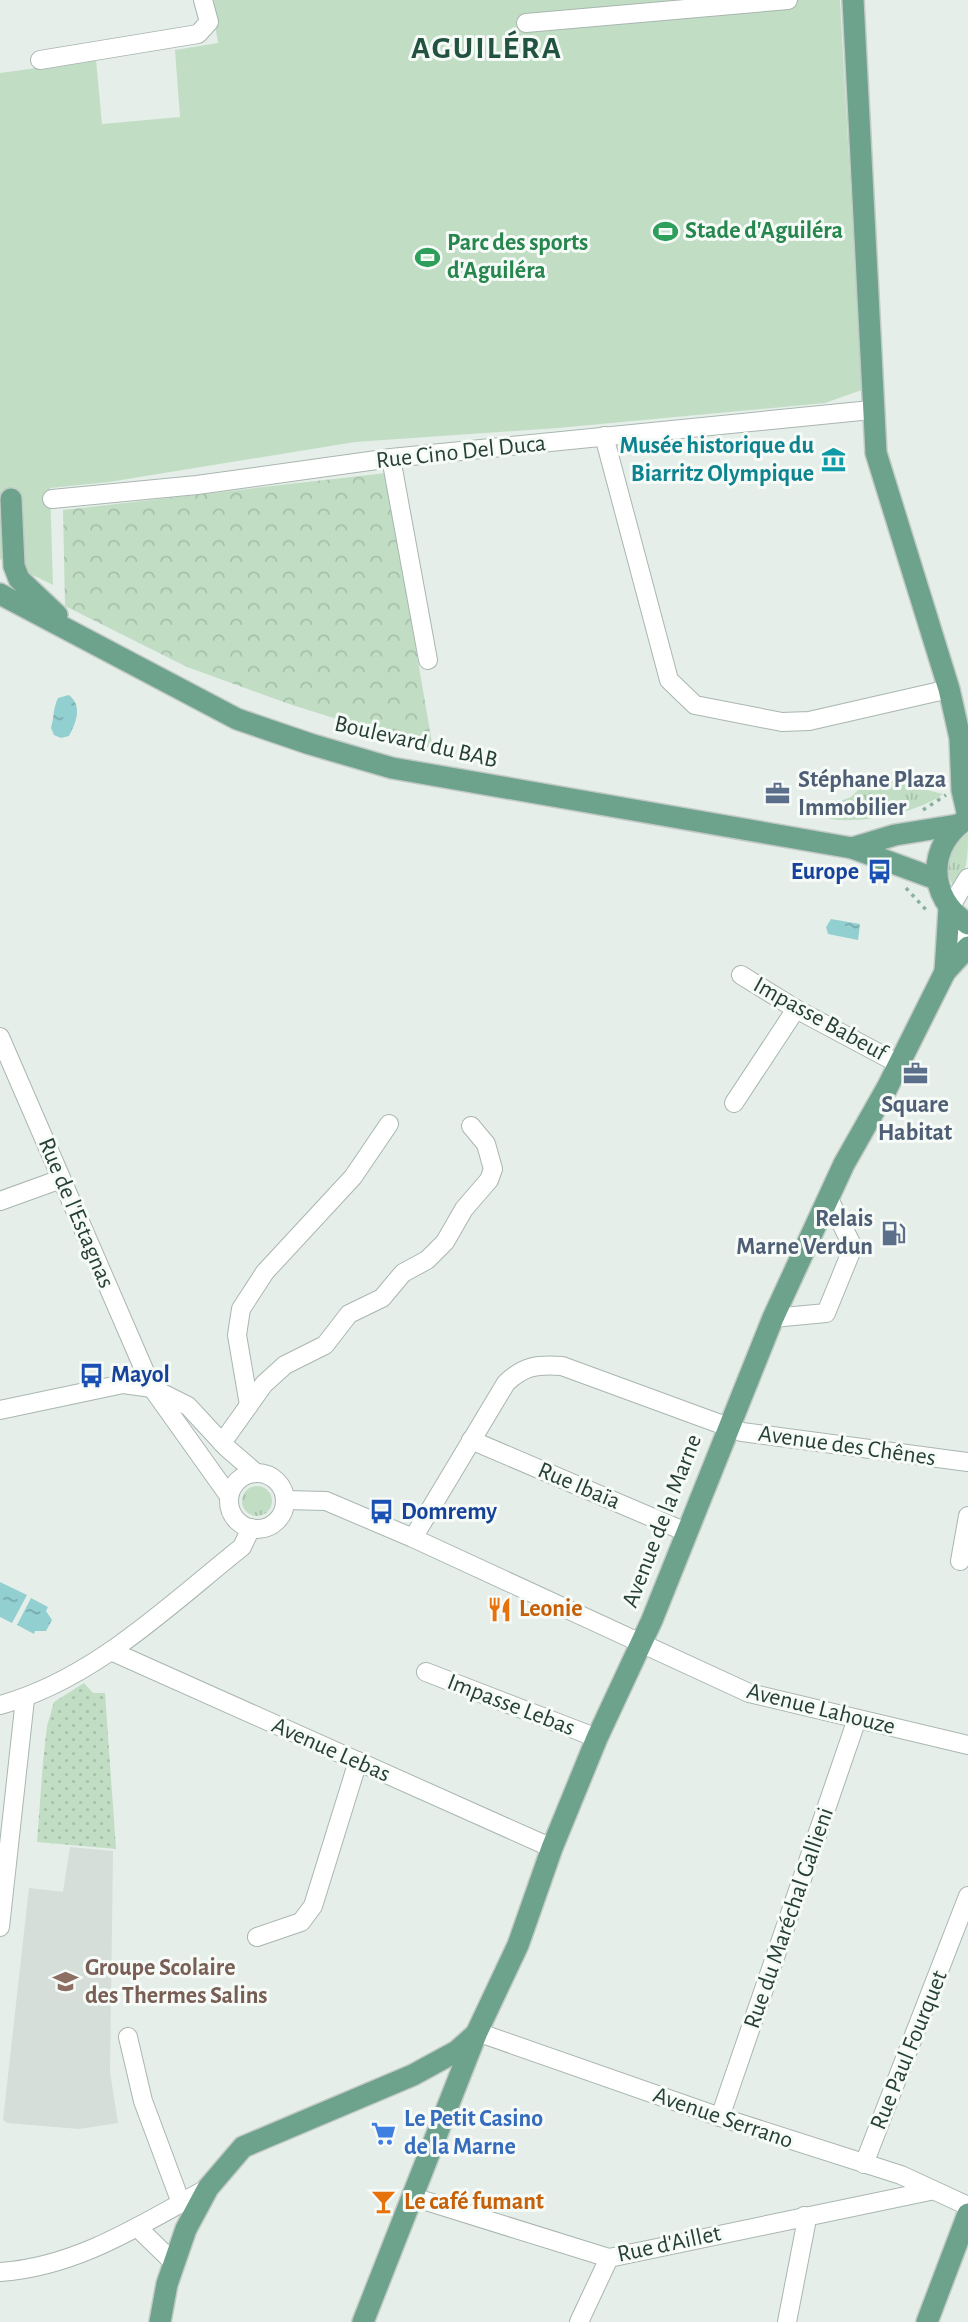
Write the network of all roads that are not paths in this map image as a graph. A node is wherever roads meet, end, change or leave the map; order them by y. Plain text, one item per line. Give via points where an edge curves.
1 (203, 0) edge
2 (788, 0) edge
3 (853, 0) edge
4 (526, 23) dead end
5 (40, 60) dead end
6 (871, 410) junction
7 (604, 436) junction
8 (391, 458) junction
9 (11, 499) dead end
10 (51, 499) dead end
11 (0, 594) edge
12 (95, 644) junction
13 (428, 660) dead end
14 (949, 689) junction
15 (964, 745) edge
16 (964, 820) edge
17 (852, 848) junction
18 (968, 878) edge
19 (936, 879) junction
20 (949, 909) junction
21 (968, 924) edge
22 (968, 947) edge
23 (945, 972) junction
24 (741, 975) dead end
25 (796, 1009) junction
26 (0, 1037) edge
27 (899, 1064) junction
28 (734, 1103) dead end
29 (389, 1124) dead end
30 (471, 1126) dead end
31 (61, 1179) junction
32 (828, 1197) junction
33 (0, 1202) edge
34 (773, 1318) junction
35 (152, 1388) junction
36 (249, 1405) junction
37 (0, 1410) edge
38 (727, 1425) junction
39 (471, 1440) junction
40 (222, 1443) junction
41 (968, 1462) edge
42 (256, 1473) junction
43 (229, 1496) junction
44 (285, 1500) junction
45 (968, 1516) edge
46 (251, 1528) junction
47 (686, 1532) junction
48 (413, 1538) junction
49 (960, 1561) dead end
50 (640, 1644) junction
51 (111, 1651) junction
52 (426, 1672) dead end
53 (24, 1699) junction
54 (0, 1705) edge
55 (857, 1719) junction
56 (597, 1738) junction
57 (968, 1745) edge
58 (358, 1761) junction
59 (552, 1848) junction
60 (968, 1896) edge
61 (0, 1927) edge
62 (257, 1937) dead end
63 (477, 2032) junction
64 (128, 2037) dead end
65 (418, 2073) junction
66 (450, 2100) junction
67 (720, 2118) junction
68 (864, 2164) junction
69 (208, 2188) junction
70 (930, 2191) junction
71 (413, 2197) junction
72 (181, 2203) junction
73 (968, 2206) edge
74 (968, 2214) edge
75 (804, 2216) junction
76 (137, 2227) junction
77 (608, 2258) junction
78 (175, 2264) junction
79 (0, 2272) edge
80 (160, 2322) edge
81 (363, 2322) edge
82 (579, 2322) edge
83 (787, 2322) edge
84 (927, 2322) edge

1 - 5 street via 209,22 198,34
2 - 4 street
3 - 6 main road
6 - 7 street, Rue Cino Del Duca
6 - 14 main road via 876,453
7 - 8 street, Rue Cino Del Duca
7 - 14 street via 668,680 695,705 782,722 809,721
8 - 10 street, Rue Cino Del Duca
8 - 13 street
9 - 12 main road via 14,566 19,579
11 - 12 main road, Boulevard du BAB
12 - 17 main road, Boulevard du BAB via 237,719 392,768
14 - 15 main road
15 - 16 main road
16 - 17 main road, Boulevard du BAB
16 - 19 main road via 939,849
17 - 19 main road, Boulevard du BAB
18 - 20 street
19 - 20 main road
20 - 21 main road
20 - 23 main road, Avenue de la Marne
21 - 23 street
22 - 23 main road, Avenue de la Marne
23 - 27 main road, Avenue de la Marne
24 - 25 street, Impasse Babeuf
25 - 27 street, Impasse Babeuf
25 - 28 street
26 - 31 street, Rue de l'Estagnas
27 - 32 main road, Avenue de la Marne
29 - 36 street via 353,1177 265,1272 241,1309 237,1335
30 - 36 street via 486,1144 493,1168 445,1242 427,1260 403,1273 382,1297 349,1314 326,1345 285,1365
31 - 33 street
31 - 35 street, Rue de l'Estagnas
32 - 34 main road, Avenue de la Marne
32 - 34 street via 853,1247 826,1313
34 - 38 main road, Avenue de la Marne
35 - 37 street via 123,1384
35 - 40 street via 188,1406
35 - 43 street, Rue de l'Estagnas
36 - 40 street
38 - 39 street, Avenue des Chênes via 562,1366 542,1364 523,1368 506,1383
38 - 41 street, Avenue des Chênes via 742,1432
38 - 47 main road, Avenue de la Marne
39 - 47 street, Rue Ibaïa
39 - 48 street, Avenue des Chênes
40 - 42 street
42 - 43 street via 242,1477
42 - 44 street via 273,1478
43 - 46 street via 236,1520
44 - 46 street via 275,1522
44 - 48 street, Avenue Lahouze via 326,1501
45 - 49 street
46 - 51 street via 242,1547
47 - 50 main road, Avenue de la Marne
48 - 50 street, Avenue Lahouze
50 - 55 street, Avenue Lahouze via 749,1693
50 - 56 main road, Avenue de la Marne
51 - 53 street
51 - 58 street, Avenue Lebas
52 - 56 street, Impasse Lebas
53 - 54 street
53 - 61 street
55 - 57 street, Avenue Lahouze
55 - 67 street, Rue du Maréchal Gallieni
56 - 59 main road, Avenue de la Marne
58 - 59 street, Avenue Lebas
58 - 62 street via 313,1906 301,1922
59 - 63 main road, Avenue de la Marne via 518,1945
60 - 68 street, Rue Paul Fourquet
63 - 65 main road via 457,2051
63 - 66 main road, Avenue de la Marne
63 - 67 street, Avenue Serrano
64 - 72 street via 143,2101
65 - 66 main road via 435,2076
65 - 69 main road via 243,2147
66 - 71 main road, Avenue de la Marne
67 - 68 street, Avenue Serrano
68 - 70 street, Avenue Serrano via 901,2175
69 - 72 street
69 - 78 main road via 186,2229
70 - 73 street, Avenue Serrano
70 - 75 street, Rue d'Aillet
71 - 77 street, Rue d'Aillet
71 - 81 main road, Avenue de la Marne
72 - 76 street
74 - 84 main road
75 - 77 street, Rue d'Aillet
75 - 83 street
76 - 78 street
76 - 79 street via 89,2252
77 - 82 street
78 - 80 main road

